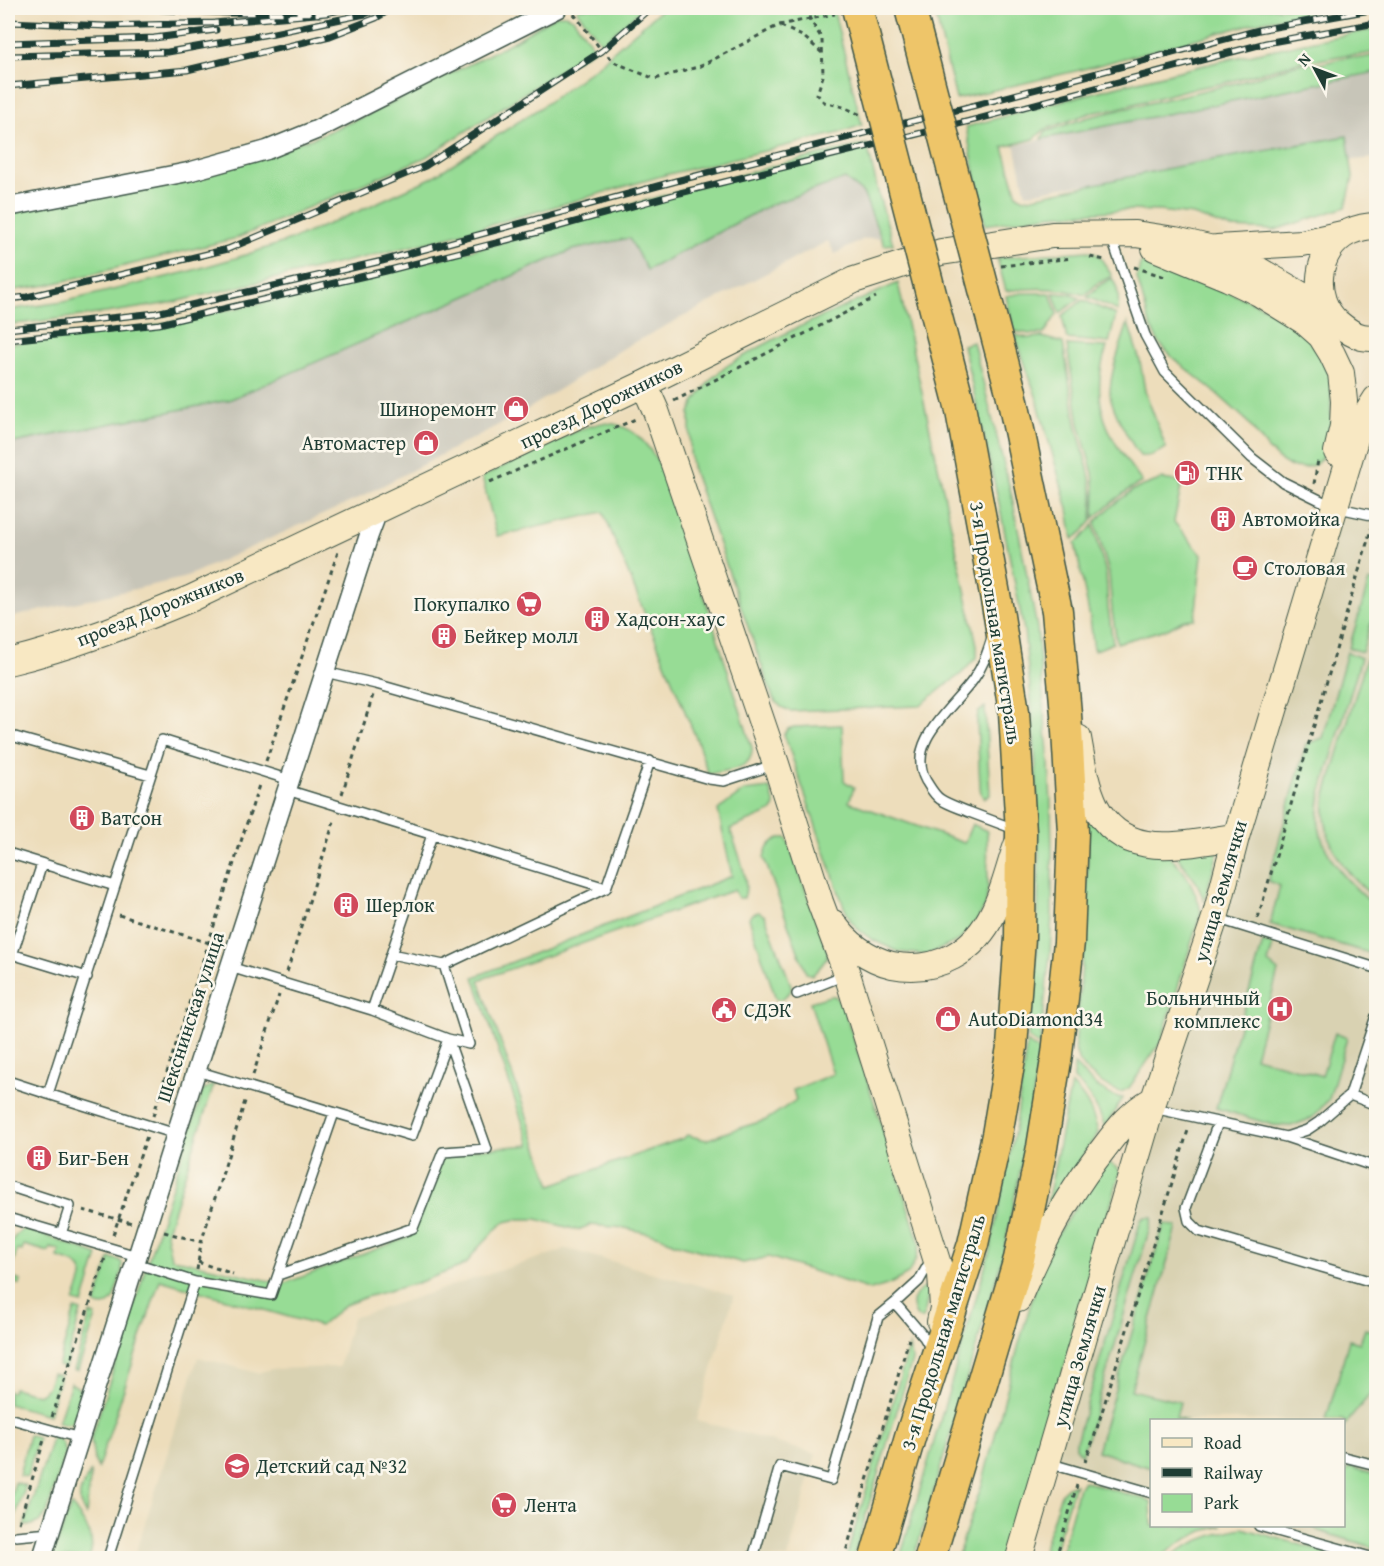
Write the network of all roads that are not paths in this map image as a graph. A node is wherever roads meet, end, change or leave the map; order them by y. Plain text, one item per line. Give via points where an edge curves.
1 (558, 8) edge
2 (910, 8) edge
3 (851, 10) edge
4 (8, 207) edge
5 (1377, 226) edge
6 (1348, 233) junction
7 (1123, 234) junction
8 (1213, 249) junction
9 (1329, 313) junction
10 (1377, 338) edge
11 (644, 384) junction
12 (1377, 399) edge
13 (1368, 425) edge
14 (1328, 501) junction
15 (378, 511) junction
16 (1376, 516) edge
17 (1057, 611) junction
18 (999, 616) junction
19 (8, 662) edge
20 (325, 672) junction
21 (8, 735) edge
22 (650, 761) junction
23 (776, 764) junction
24 (150, 775) junction
25 (288, 785) junction
26 (1021, 832) junction
27 (432, 835) junction
28 (1236, 837) junction
29 (8, 853) edge
30 (42, 864) junction
31 (115, 886) junction
32 (606, 888) junction
33 (820, 902) junction
34 (1215, 918) junction
35 (10, 954) edge
36 (391, 954) junction
37 (233, 959) junction
38 (444, 965) junction
39 (1377, 968) edge
40 (847, 974) junction
41 (87, 977) junction
42 (797, 994) dead end
43 (372, 1010) junction
44 (1377, 1016) edge
45 (448, 1039) junction
46 (196, 1071) junction
47 (8, 1081) edge
48 (48, 1094) junction
49 (1350, 1095) junction
50 (1152, 1104) junction
51 (1377, 1106) edge
52 (334, 1113) junction
53 (1218, 1123) junction
54 (176, 1134) junction
55 (1286, 1137) junction
56 (1377, 1167) edge
57 (8, 1186) edge
58 (8, 1220) edge
59 (61, 1234) junction
60 (935, 1253) junction
61 (136, 1260) junction
62 (278, 1275) junction
63 (195, 1282) junction
64 (1377, 1283) edge
65 (895, 1303) junction
66 (934, 1354) junction
67 (8, 1418) edge
68 (911, 1434) junction
69 (80, 1438) junction
70 (962, 1451) junction
71 (1345, 1457) edge
72 (1048, 1463) junction
73 (1377, 1465) edge
74 (1150, 1492) edge
75 (1263, 1527) edge
76 (1297, 1527) edge
77 (1292, 1535) junction
78 (15, 1536) road end
79 (49, 1536) junction
80 (42, 1558) edge
81 (108, 1558) edge
82 (753, 1558) edge
83 (875, 1558) edge
84 (930, 1558) edge
85 (1019, 1558) edge
86 (1374, 1558) edge

1 - 4 street via 316,130 267,150 188,172
2 - 17 highway, bridge via 1011,392
3 - 18 highway, 3-я Продольная магистраль, bridge via 960,406
5 - 6 main road, проезд Дорожников via 1364,226
6 - 8 main road, проезд Дорожников via 1302,243
6 - 9 main road via 1325,257 1320,273 1320,290
7 - 8 main road, проезд Дорожников
7 - 11 main road, проезд Дорожников via 1052,235 940,252 854,280
7 - 14 lane via 1119,262 1145,335 1165,372 1252,458 1283,482
7 - 14 main road via 1259,293 1321,336 1341,373 1344,401
8 - 9 main road, проезд Дорожников via 1255,268
9 - 10 main road, проезд Дорожников via 1346,330
9 - 13 main road via 1348,343
11 - 15 main road, проезд Дорожников
11 - 23 main road
12 - 13 main road, улица Землячки
13 - 14 main road, улица Землячки
14 - 16 lane
14 - 28 main road, улица Землячки
15 - 19 main road, проезд Дорожников via 192,598 42,654
15 - 20 street, Шекснинская улица
17 - 28 main road via 1084,773 1103,819 1114,832 1138,843 1166,845
17 - 70 highway via 1073,832 1069,942 1057,1054 1019,1258
18 - 26 highway, 3-я Продольная магистраль via 1014,712
18 - 26 lane via 985,662 925,740 922,771 939,798
20 - 22 lane
20 - 25 street, Шекснинская улица
21 - 24 lane
22 - 23 lane via 724,781
22 - 32 lane
23 - 33 main road
24 - 25 lane via 162,740 263,771
24 - 31 lane
25 - 27 lane
25 - 37 street, Шекснинская улица
26 - 33 main road via 994,911 966,948 943,962 916,968 873,958 839,932
26 - 68 highway, 3-я Продольная магистраль via 1020,938 1013,1036 997,1135 974,1244
27 - 32 lane
27 - 36 lane
28 - 34 main road, улица Землячки
29 - 30 lane
30 - 31 lane
30 - 35 lane
31 - 41 lane
32 - 38 lane
33 - 40 main road
34 - 39 lane
34 - 50 main road, улица Землячки
35 - 41 lane
36 - 38 lane
36 - 43 lane
37 - 43 lane
37 - 46 street, Шекснинская улица
38 - 45 lane via 469,1044
40 - 42 lane
40 - 60 main road
41 - 48 lane
43 - 45 lane
44 - 49 lane
45 - 52 lane via 412,1136
45 - 62 lane via 486,1149 444,1152 413,1228
46 - 52 lane
46 - 54 street, Шекснинская улица
47 - 48 lane
48 - 54 lane
49 - 51 lane
49 - 55 lane via 1307,1130
50 - 53 lane
50 - 70 main road via 1140,1107 1129,1117 1069,1196 1051,1227 1020,1293
50 - 72 main road, улица Землячки
52 - 62 lane
53 - 55 lane
53 - 64 lane via 1185,1208 1189,1221 1199,1232
54 - 61 street, Шекснинская улица
55 - 56 lane
57 - 59 lane via 69,1206
58 - 59 lane
59 - 61 lane
60 - 65 lane via 919,1281
60 - 66 main road via 943,1308
61 - 63 lane
61 - 69 street, Шекснинская улица
62 - 63 lane via 271,1295
63 - 81 lane
65 - 66 lane
65 - 82 lane via 878,1317 831,1480 780,1466
66 - 68 main road
67 - 69 lane
68 - 83 highway, 3-я Продольная магистраль
69 - 79 street, Шекснинская улица
70 - 84 highway
71 - 73 lane
72 - 74 lane
72 - 85 main road, улица Землячки
75 - 77 lane
76 - 77 lane
77 - 86 lane
78 - 79 lane
79 - 80 street, Шекснинская улица

